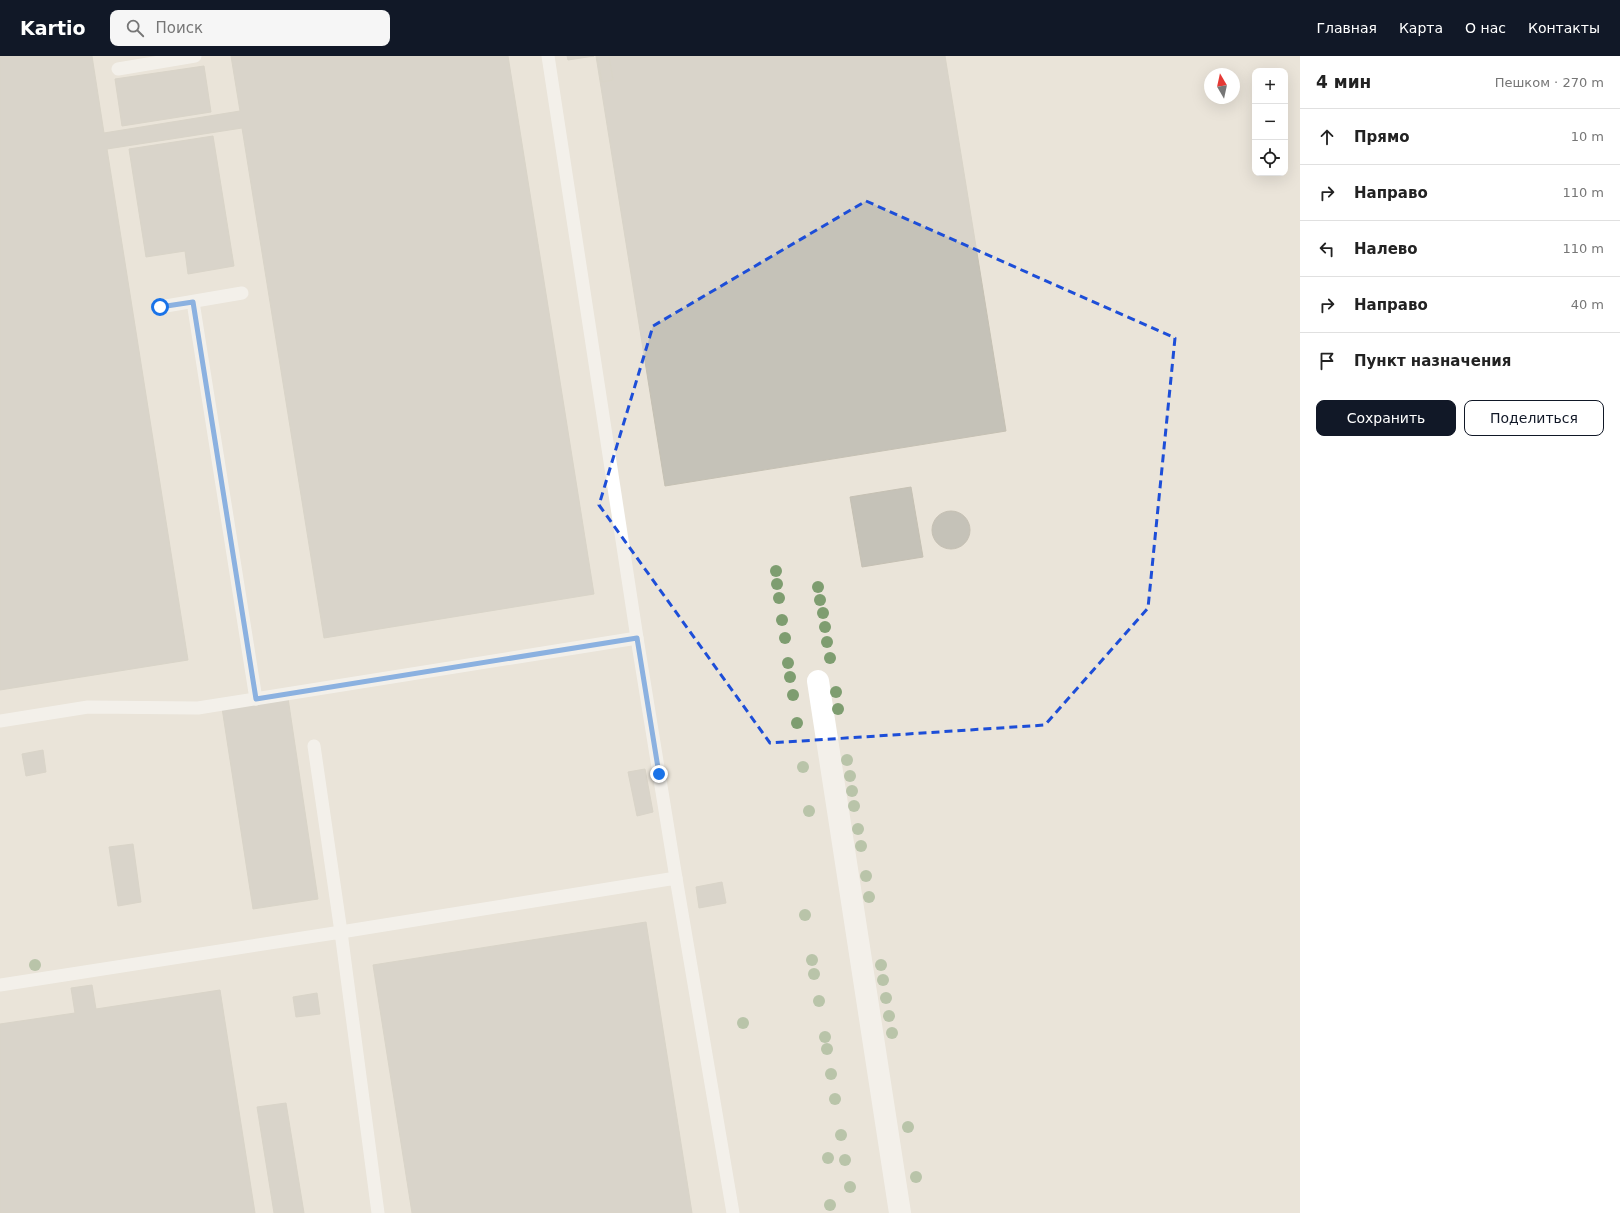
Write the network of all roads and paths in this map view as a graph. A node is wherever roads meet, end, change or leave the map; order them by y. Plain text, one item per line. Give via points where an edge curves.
1 (196, 56) edge
2 (548, 56) edge
3 (118, 68) dead end
4 (242, 293) dead end
5 (193, 302) junction
6 (160, 307) dead end
7 (637, 638) junction
8 (818, 681) dead end
9 (256, 699) junction
10 (0, 721) edge
11 (314, 746) dead end
12 (676, 878) junction
13 (341, 932) junction
14 (0, 985) edge
15 (378, 1213) edge
16 (733, 1213) edge
17 (900, 1213) edge

1 - 3 lane
2 - 7 lane
4 - 5 lane
5 - 6 lane
5 - 9 lane
7 - 9 lane
7 - 12 lane
8 - 17 street
9 - 10 lane via 198,708 88,708
11 - 13 lane
12 - 13 lane
12 - 16 lane
13 - 14 lane
13 - 15 lane

